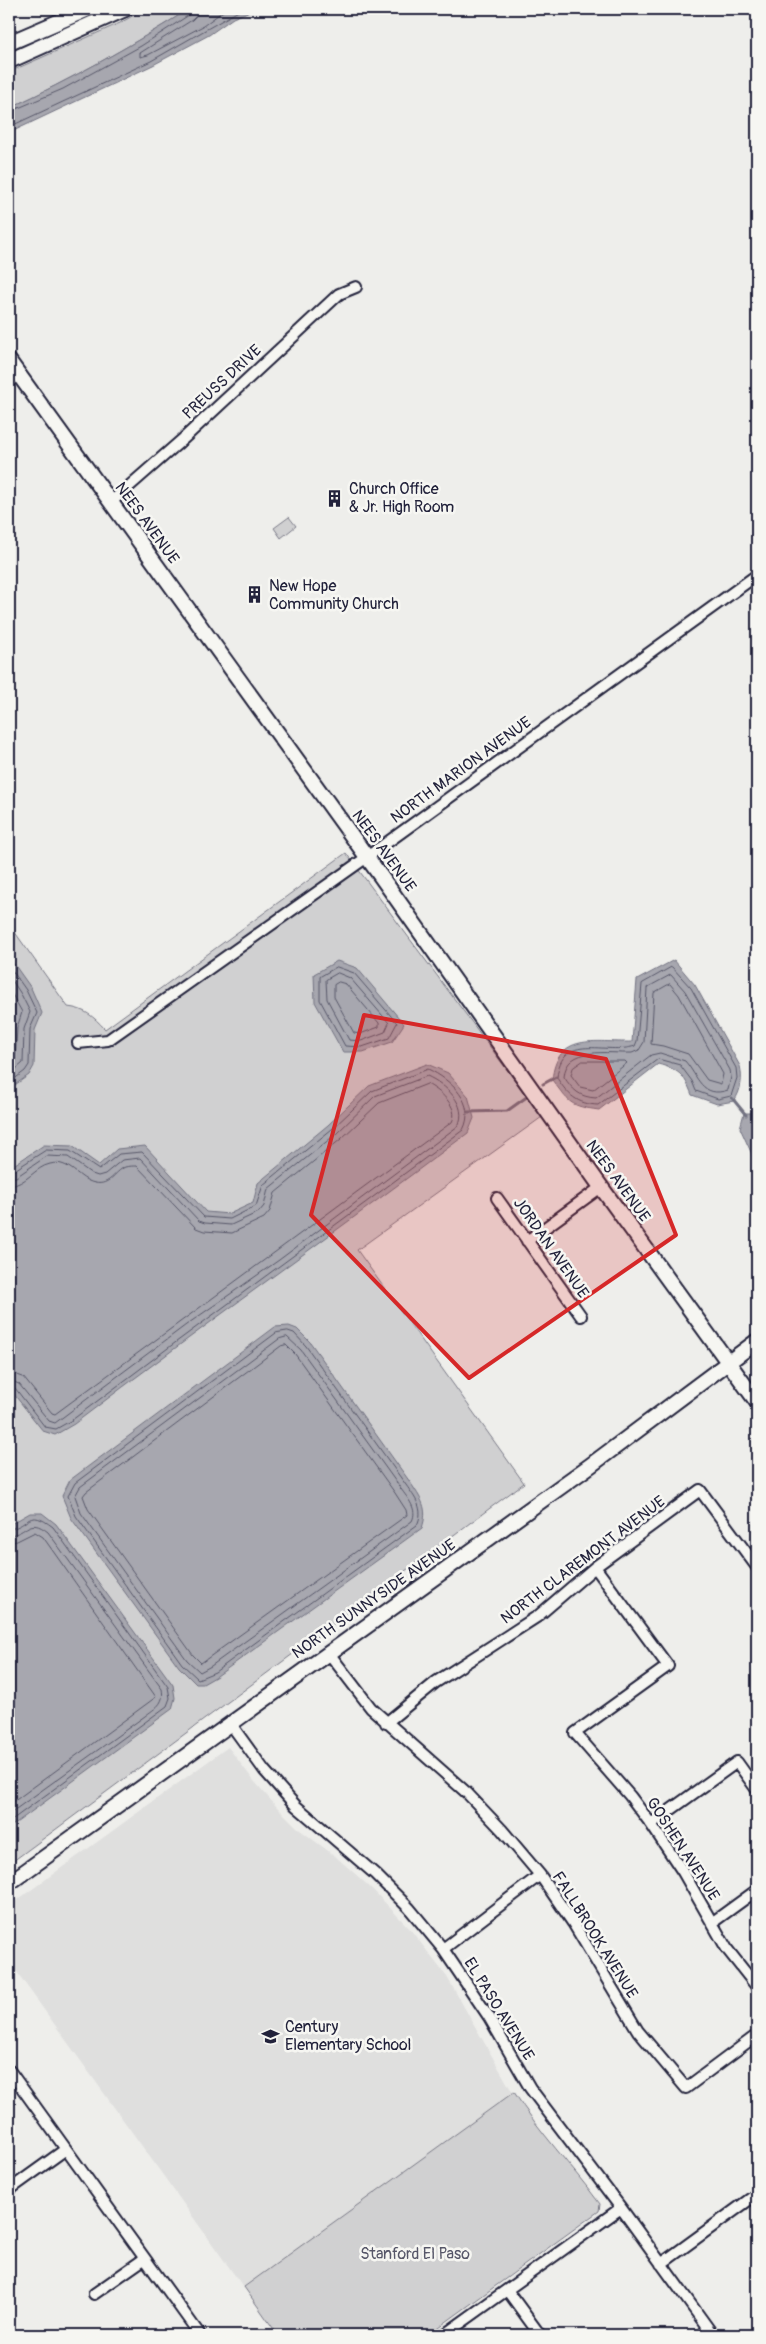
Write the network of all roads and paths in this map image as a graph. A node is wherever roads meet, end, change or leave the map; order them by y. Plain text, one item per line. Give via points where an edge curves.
1 (88, 9) edge
2 (125, 9) edge
3 (9, 43) edge
4 (9, 61) edge
5 (356, 287) dead end
6 (9, 361) edge
7 (110, 503) junction
8 (757, 575) edge
9 (367, 857) junction
10 (78, 1043) dead end
11 (601, 1187) junction
12 (497, 1198) dead end
13 (528, 1241) junction
14 (581, 1316) dead end
15 (757, 1341) edge
16 (729, 1362) junction
17 (757, 1402) edge
18 (595, 1567) junction
19 (757, 1567) edge
20 (328, 1652) junction
21 (230, 1723) junction
22 (386, 1723) junction
23 (757, 1790) edge
24 (651, 1824) junction
25 (540, 1875) junction
26 (9, 1883) edge
27 (757, 1890) edge
28 (713, 1922) junction
29 (443, 1949) junction
30 (757, 1987) edge
31 (757, 2035) edge
32 (9, 2070) edge
33 (66, 2149) junction
34 (9, 2190) edge
35 (757, 2194) edge
36 (621, 2208) junction
37 (144, 2259) junction
38 (661, 2264) junction
39 (507, 2290) junction
40 (94, 2294) dead end
41 (200, 2335) edge
42 (444, 2335) edge
43 (540, 2335) edge
44 (713, 2335) edge

1 - 3 main road
2 - 4 main road
5 - 7 street, PREUSS DRIVE via 338,294
6 - 7 main road, NEES AVENUE
7 - 9 main road, NEES AVENUE
8 - 9 street, NORTH MARION AVENUE
9 - 10 street, NORTH MARION AVENUE via 108,1040
9 - 11 main road, NEES AVENUE
11 - 13 street
11 - 16 main road, NEES AVENUE
12 - 13 street, JORDAN AVENUE
13 - 14 street, JORDAN AVENUE
15 - 16 main road, NORTH SUNNYSIDE AVENUE
16 - 17 main road, NEES AVENUE
16 - 20 main road, NORTH SUNNYSIDE AVENUE via 591,1465
18 - 19 street, NORTH CLAREMONT AVENUE via 700,1490
18 - 22 street, NORTH CLAREMONT AVENUE via 538,1616 436,1682
18 - 24 street, GOSHEN AVENUE via 668,1666 575,1733
20 - 21 main road, NORTH SUNNYSIDE AVENUE
20 - 22 street, FALLBROOK AVENUE via 357,1692
21 - 26 main road, NORTH SUNNYSIDE AVENUE
21 - 29 street, EL PASO AVENUE via 264,1770 296,1806 375,1874
22 - 25 street, FALLBROOK AVENUE via 467,1793
23 - 24 street via 737,1762
24 - 28 street, GOSHEN AVENUE
25 - 29 street
25 - 31 street, FALLBROOK AVENUE via 638,2031 686,2088
27 - 28 street
28 - 30 street, GOSHEN AVENUE via 738,1965
29 - 36 street, EL PASO AVENUE via 489,2017 530,2088
32 - 33 street
33 - 34 street
33 - 37 street
35 - 38 street
36 - 38 street, EL PASO AVENUE
36 - 39 street
37 - 40 street
37 - 41 street
38 - 44 street, EL PASO AVENUE
39 - 42 street
39 - 43 street

